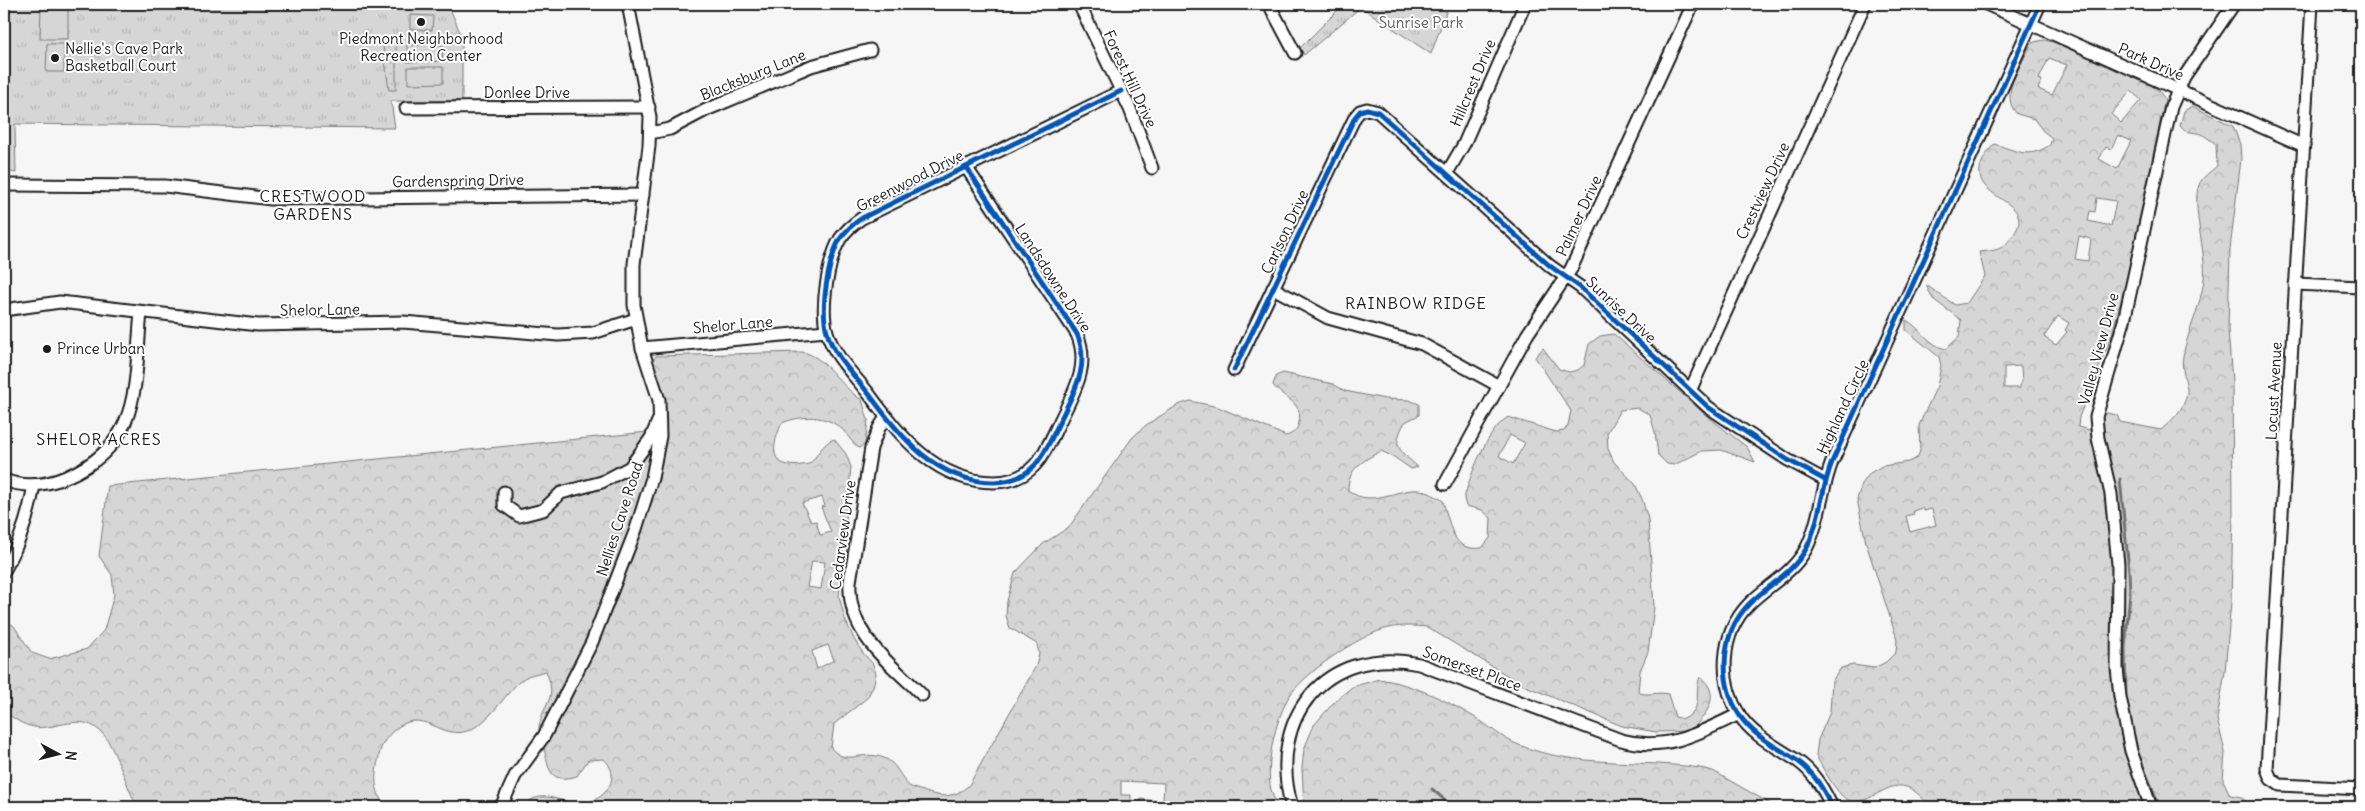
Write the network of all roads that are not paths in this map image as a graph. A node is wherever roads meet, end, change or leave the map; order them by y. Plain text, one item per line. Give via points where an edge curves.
1 (628, 4) edge
2 (1079, 4) edge
3 (1269, 4) edge
4 (1525, 4) edge
5 (1693, 4) edge
6 (1865, 4) edge
7 (1986, 4) edge
8 (2040, 4) edge
9 (2234, 4) edge
10 (2312, 4) edge
11 (2031, 24) junction
12 (870, 50) dead end
13 (1295, 53) dead end
14 (2178, 90) junction
15 (1121, 91) junction
16 (649, 107) junction
17 (406, 108) dead end
18 (1364, 110) joint
19 (650, 134) junction
20 (2304, 146) junction
21 (966, 167) junction
22 (1152, 168) dead end
23 (1447, 173) junction
24 (4, 184) edge
25 (643, 195) junction
26 (1566, 277) junction
27 (2295, 284) junction
28 (1273, 288) junction
29 (2361, 288) edge
30 (4, 310) edge
31 (141, 312) junction
32 (636, 319) junction
33 (826, 331) junction
34 (642, 348) junction
35 (1234, 370) dead end
36 (1498, 386) junction
37 (1690, 391) junction
38 (661, 415) junction
39 (886, 417) junction
40 (4, 480) edge
41 (1825, 480) junction
42 (1445, 484) dead end
43 (34, 485) junction
44 (504, 492) dead end
45 (4, 571) edge
46 (922, 695) dead end
47 (1740, 714) junction
48 (2361, 788) edge
49 (501, 807) edge
50 (1292, 807) edge
51 (1832, 807) edge
52 (2151, 807) edge

1 - 16 street, Nellies Cave Road
2 - 15 street, Forest Hill Drive
3 - 13 street
4 - 23 street, Hillcrest Drive via 1464,144
5 - 26 street, Palmer Drive
6 - 37 street, Crestview Drive
7 - 11 street, Park Drive
8 - 11 street, Highland Circle
9 - 14 street, Valley View Drive
10 - 20 street, Locust Avenue
11 - 14 street, Park Drive
11 - 41 street, Highland Circle
12 - 19 street, Blacksburg Lane via 811,66 706,110 670,129
14 - 20 street, Park Drive
14 - 52 street, Valley View Drive via 2167,120 2124,321 2096,417 2111,494 2118,564 2120,697 2131,751
15 - 21 street, Greenwood Drive
15 - 22 street, Forest Hill Drive
16 - 17 street, Donlee Drive
16 - 19 street, Nellies Cave Road
18 - 23 street, Sunrise Drive via 1378,112
18 - 28 street, Carlson Drive via 1355,117
19 - 25 street, Nellies Cave Road
20 - 27 street, Locust Avenue
21 - 33 street, Greenwood Drive via 862,218 849,228 833,257 824,308
21 - 39 street, Landsdowne Drive via 1077,334 1083,353 1080,378 1042,456 1026,473 1010,480 972,480 947,471 910,445
23 - 26 street, Sunrise Drive
24 - 25 street, Gardenspring Drive via 165,186 271,199
25 - 32 street, Nellies Cave Road via 634,273
26 - 36 street, Palmer Drive
26 - 37 street, Sunrise Drive
27 - 29 street
27 - 48 street, Locust Avenue via 2267,769 2271,779 2280,785
28 - 35 street, Carlson Drive
28 - 36 street via 1328,318 1422,344
30 - 31 street, Shelor Lane via 60,302
31 - 32 street, Shelor Lane via 258,325 403,322 558,335 592,333
31 - 43 street via 132,401 120,434 106,453 90,466 63,478
32 - 34 street, Nellies Cave Road
33 - 34 street, Shelor Lane
33 - 39 street, Greenwood Drive via 838,354
34 - 38 street, Nellies Cave Road via 657,390
36 - 42 street, Palmer Drive
37 - 41 street, Sunrise Drive via 1720,416
38 - 44 street via 651,438 630,467 602,482 561,493 543,510 519,516 504,505
38 - 49 street, Nellies Cave Road via 652,478 592,642 544,736 515,776
39 - 46 street, Cedarview Drive via 871,448 851,573 850,602 855,620 866,638
40 - 43 street via 18,486
41 - 47 street, Highland Circle via 1816,523 1801,557 1749,604 1730,634 1725,672 1729,692
43 - 45 street via 13,555
47 - 50 street, Somerset Place via 1683,740 1639,744 1418,664 1390,660 1362,664 1324,682 1299,710 1286,743 1284,762
47 - 51 street, Highland Circle via 1761,738 1798,761 1813,775

